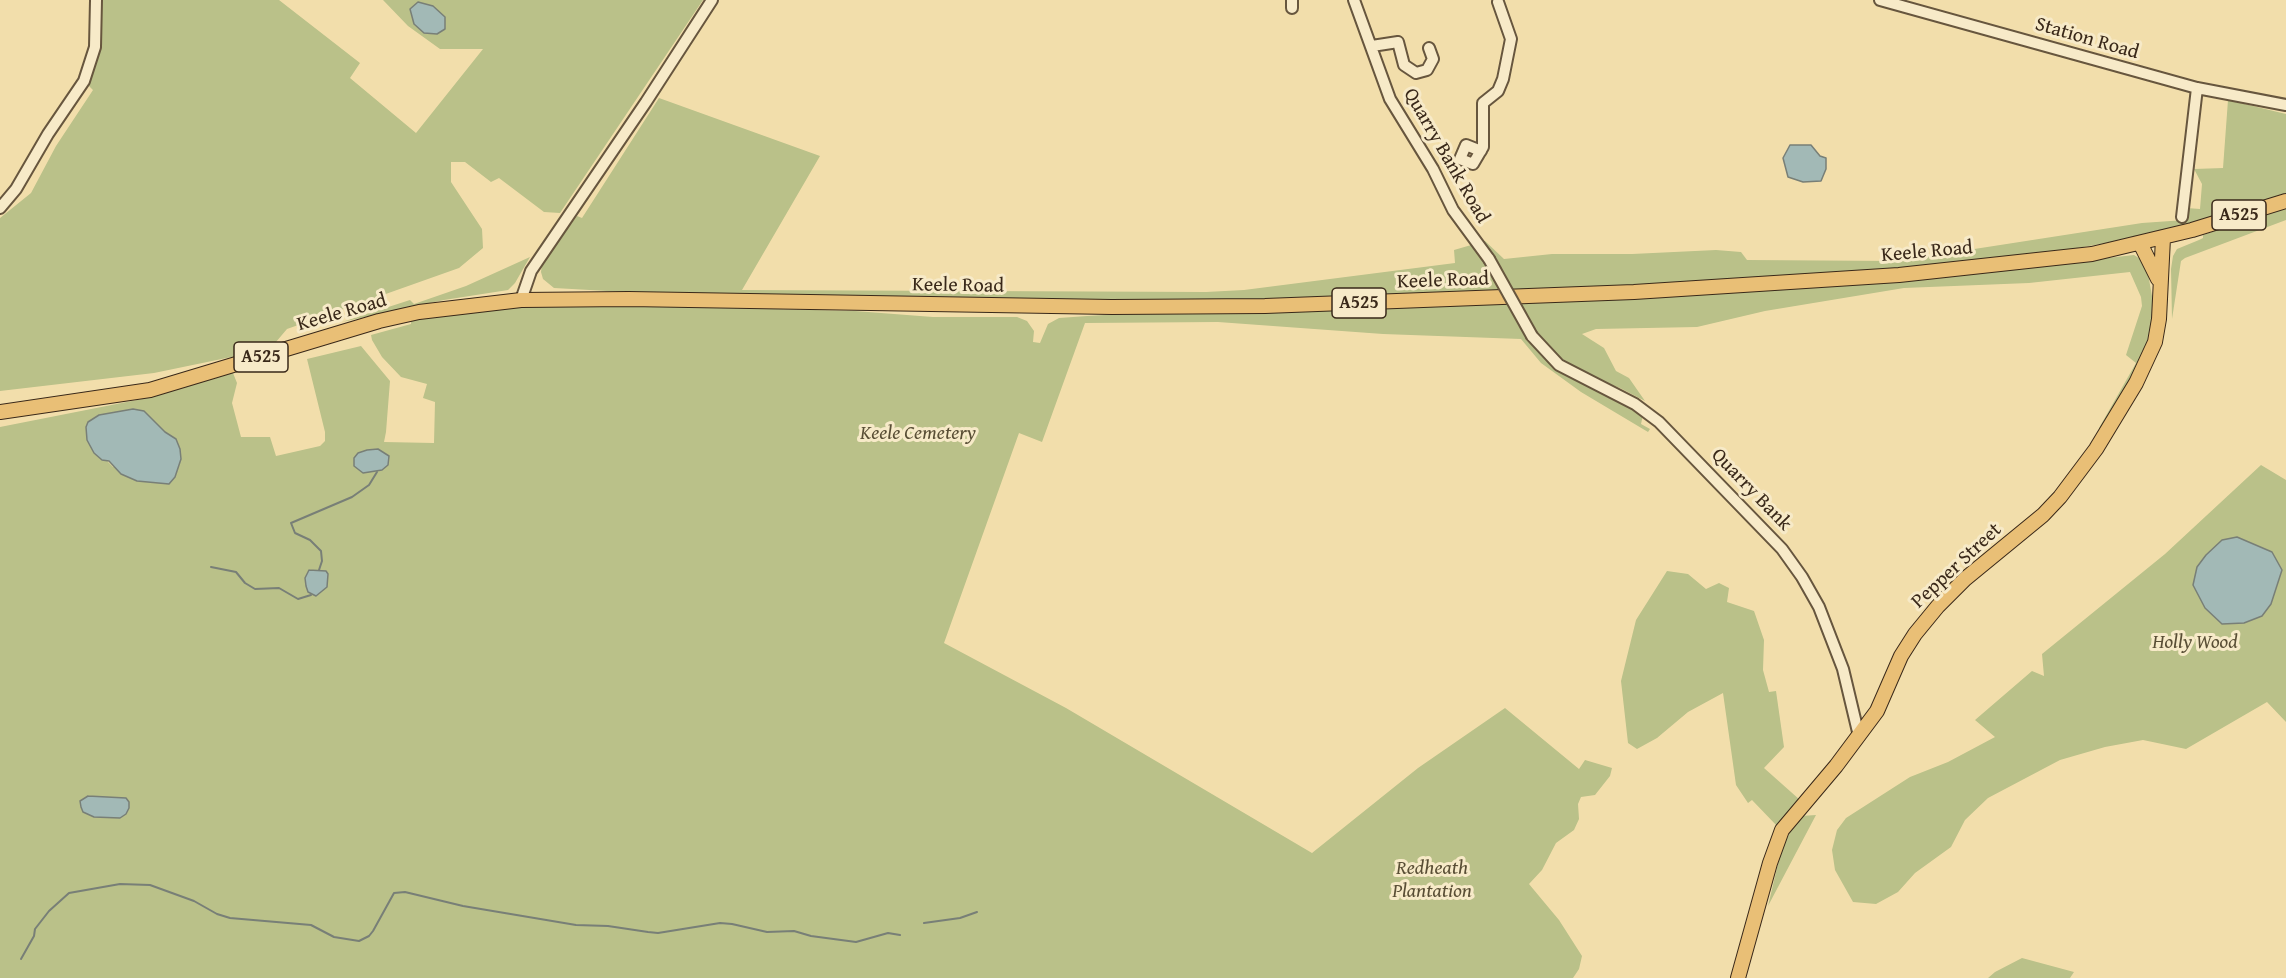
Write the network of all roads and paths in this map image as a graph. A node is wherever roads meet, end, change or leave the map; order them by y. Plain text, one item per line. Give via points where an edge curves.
1 (96, 0) edge
2 (712, 0) edge
3 (1354, 0) edge
4 (1880, 0) edge
5 (1495, 1) edge
6 (1372, 46) junction
7 (1429, 48) dead end
8 (2197, 88) junction
9 (2286, 105) edge
10 (1480, 151) dead end
11 (2286, 201) edge
12 (0, 208) edge
13 (2182, 216) dead end
14 (2163, 237) junction
15 (2140, 243) junction
16 (2160, 284) junction
17 (521, 300) junction
18 (1532, 336) joint
19 (0, 412) edge
20 (1859, 736) junction
21 (1738, 978) edge

1 - 12 street via 95,47 84,81
2 - 17 street via 531,270
3 - 6 street, Quarry Bank Road
4 - 8 street, Station Road
5 - 10 street via 1511,39 1498,91 1483,103
6 - 7 street via 1398,42 1404,65 1416,73 1427,70 1433,59
6 - 18 street, Quarry Bank Road, bridge via 1390,99
8 - 9 street, Station Road
8 - 13 street via 2189,186
11 - 14 main road, Keele Road / A525
14 - 15 main road, Keele Road / A525
14 - 16 main road, Pepper Street
15 - 16 main road, Pepper Street
15 - 17 main road, Keele Road / A525 via 2092,254 1899,275 1449,301 1077,307
16 - 20 main road, Pepper Street via 2155,342 2136,384 2096,449 2054,503 1965,579 1920,628 1901,656 1877,711
17 - 19 main road, Keele Road / A525 via 379,321 150,390
18 - 20 street, Quarry Bank via 1559,365 1635,404 1659,422 1782,549 1819,607 1843,669
20 - 21 main road, Pepper Street via 1782,830

